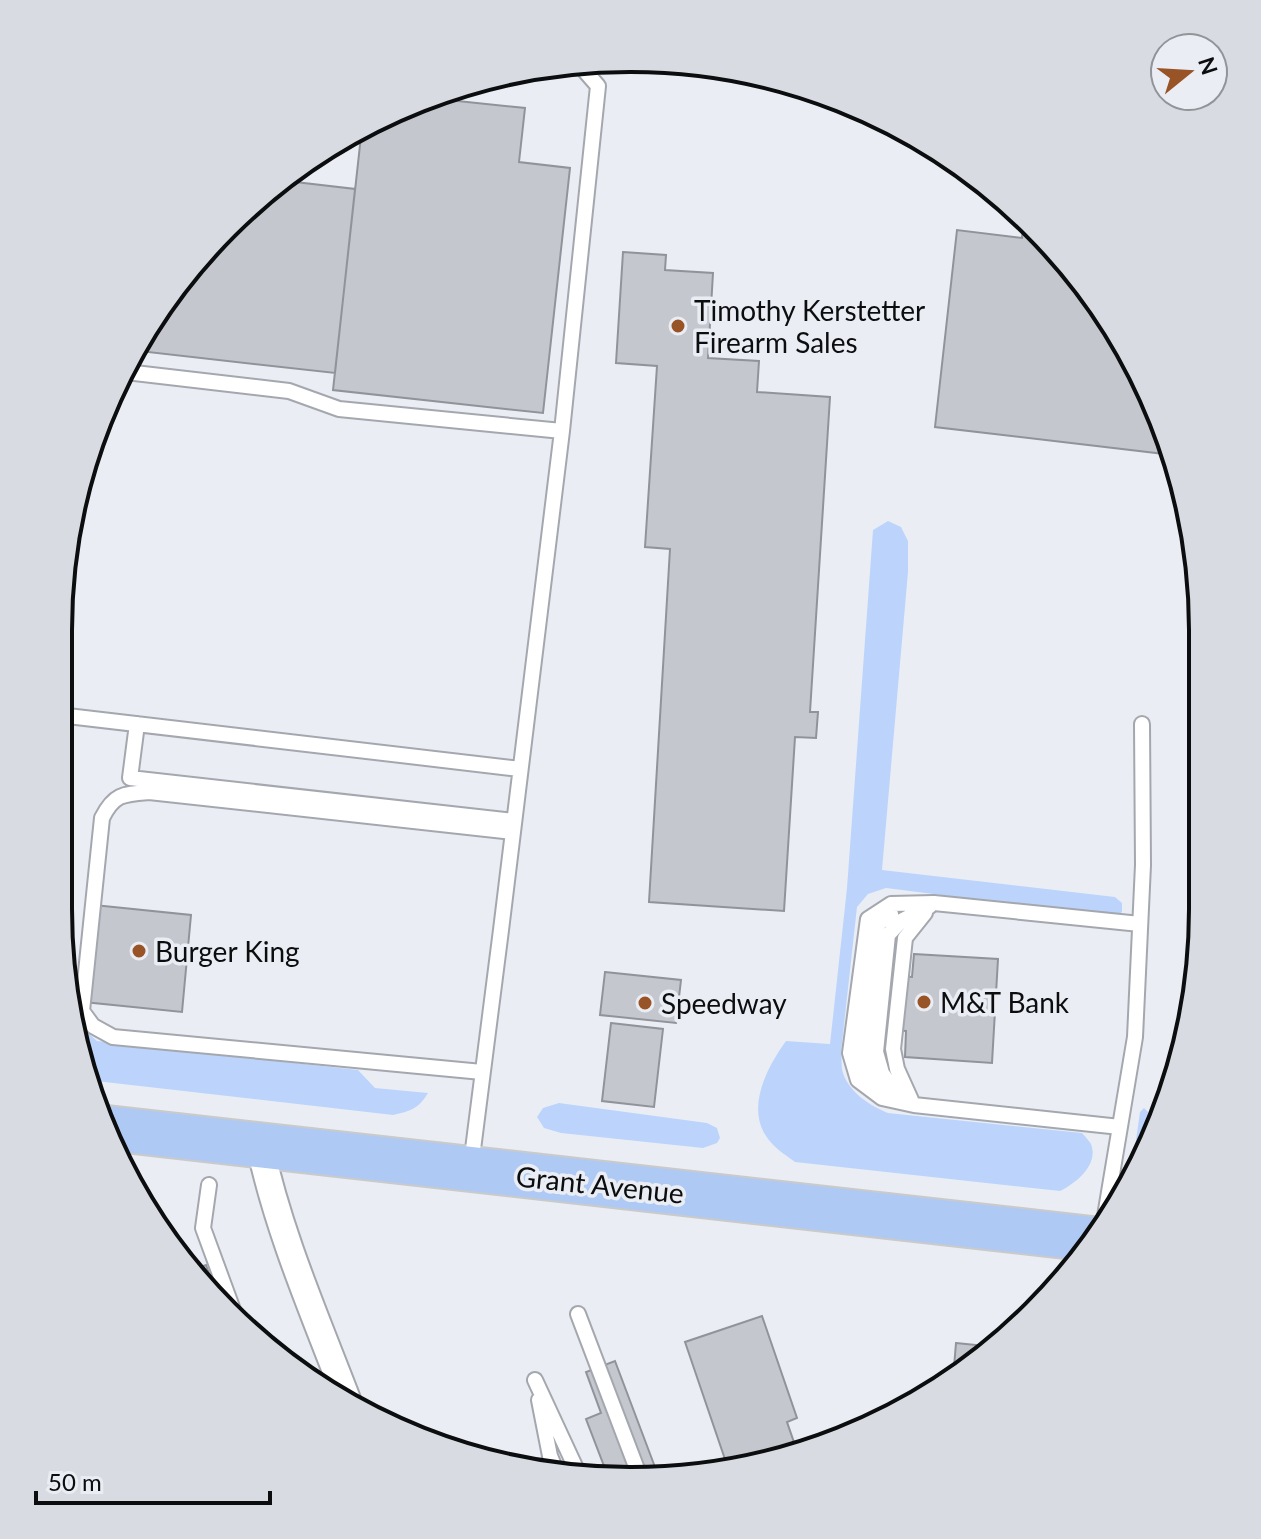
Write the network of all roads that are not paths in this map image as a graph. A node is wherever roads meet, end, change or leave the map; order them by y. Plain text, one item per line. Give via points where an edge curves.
1 (587, 74) edge
2 (135, 373) edge
3 (562, 431) junction
4 (72, 716) edge
5 (137, 724) junction
6 (1142, 724) dead end
7 (520, 769) junction
8 (513, 826) junction
9 (934, 903) junction
10 (1140, 924) junction
11 (482, 1072) junction
12 (914, 1105) junction
13 (1120, 1127) junction
14 (118, 1129) edge
15 (260, 1146) junction
16 (470, 1169) junction
17 (209, 1185) dead end
18 (1108, 1198) edge
19 (1081, 1238) edge
20 (227, 1294) edge
21 (578, 1314) dead end
22 (342, 1387) edge
23 (552, 1461) edge
24 (574, 1464) edge
25 (636, 1467) edge

1 - 3 lane via 598,86
2 - 3 lane via 289,391 339,409
3 - 7 lane
4 - 5 lane
5 - 7 lane
5 - 8 lane via 130,778
6 - 10 lane
7 - 8 lane
8 - 11 lane
8 - 11 lane via 149,792 128,793 110,802 102,818 82,1011 93,1026 113,1037
9 - 10 lane
9 - 12 lane via 901,921 888,935 876,1052 894,1090
9 - 12 lane via 891,904 868,919 850,1053 858,1080 882,1098
10 - 13 lane via 1135,1037
11 - 16 lane
12 - 13 lane
13 - 18 lane
14 - 15 highway, Grant Avenue
15 - 16 highway, Grant Avenue
15 - 22 street via 280,1223
16 - 19 highway, Grant Avenue
17 - 20 lane via 203,1228
21 - 25 lane
23 - 24 lane via 535,1380

